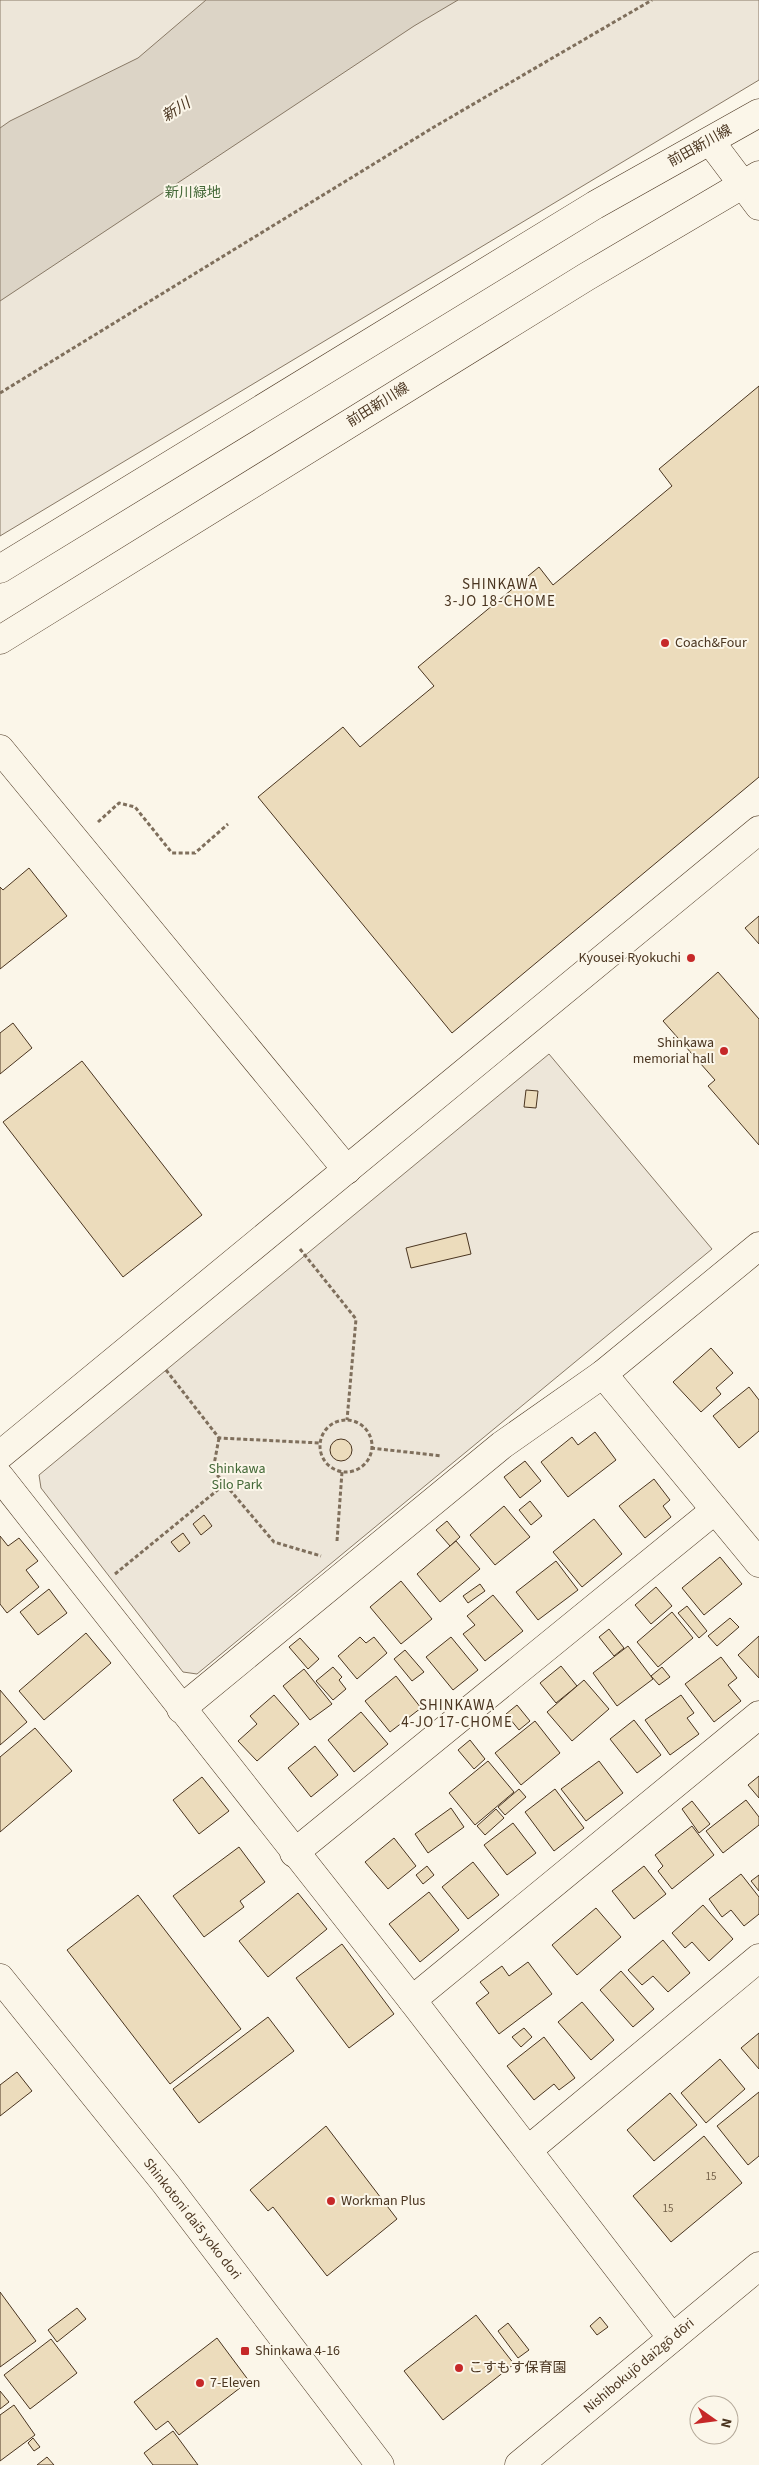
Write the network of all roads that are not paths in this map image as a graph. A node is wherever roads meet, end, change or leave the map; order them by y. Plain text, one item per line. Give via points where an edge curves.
1 (759, 113) edge
2 (710, 141) junction
3 (750, 180) edge
4 (759, 206) edge
5 (0, 569) edge
6 (0, 640) edge
7 (0, 749) edge
8 (759, 830) edge
9 (347, 1170) junction
10 (758, 1250) edge
11 (603, 1374) junction
12 (0, 1455) edge
13 (0, 1477) edge
14 (715, 1510) junction
15 (759, 1563) edge
16 (181, 1709) junction
17 (759, 1715) edge
18 (294, 1853) junction
19 (759, 1958) edge
20 (0, 1978) edge
21 (412, 2000) junction
22 (528, 2150) junction
23 (759, 2266) edge
24 (672, 2338) junction
25 (380, 2465) edge
26 (519, 2465) edge

1 - 2 street, 前田新川線
2 - 3 street
2 - 5 street, 前田新川線 via 595,205
3 - 4 street
3 - 6 street, 前田新川線 via 586,277
7 - 9 street
8 - 9 street
9 - 12 street
10 - 11 street
11 - 14 street
11 - 16 street via 502,1445
13 - 16 street
14 - 15 street
14 - 18 street
16 - 18 street
17 - 21 street
18 - 21 street
19 - 22 street
20 - 25 street, Shinkotoni dai5 yoko dori via 166,2184
21 - 22 street
22 - 24 street
23 - 24 street, Nishibokujō dai2gō dōri
24 - 26 street, Nishibokujō dai2gō dōri

